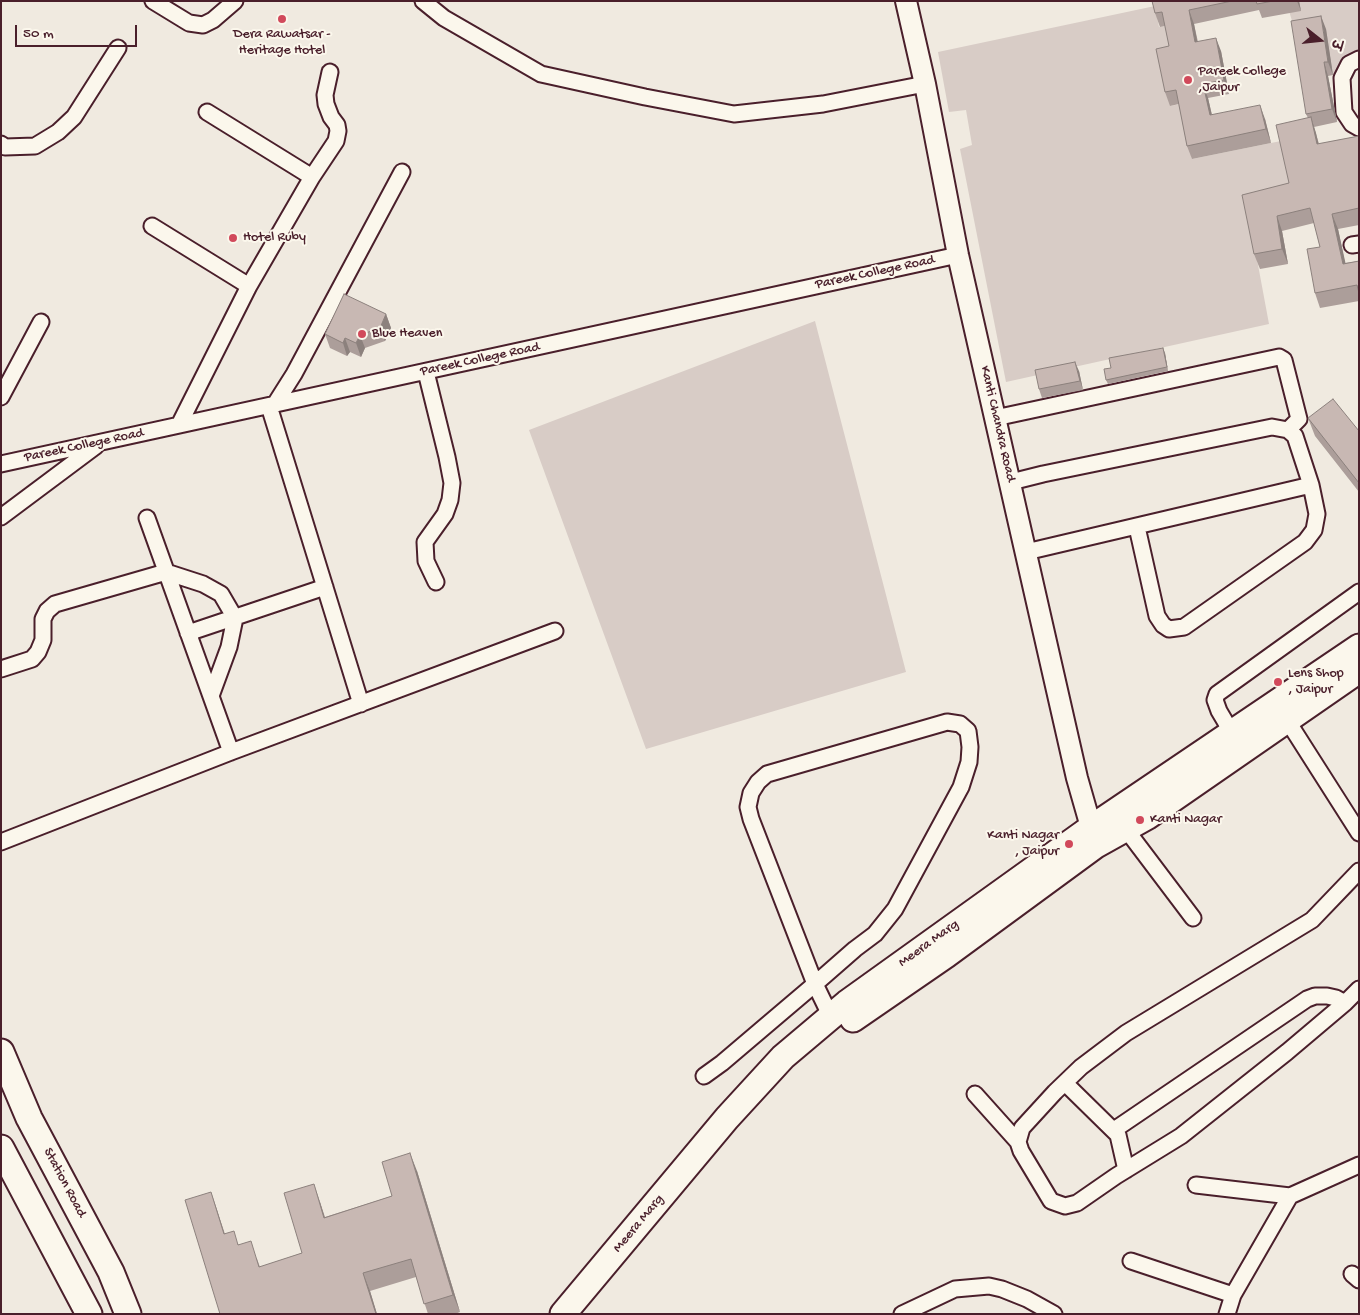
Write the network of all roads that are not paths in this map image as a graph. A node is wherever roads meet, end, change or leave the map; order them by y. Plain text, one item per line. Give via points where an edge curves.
1 (153, 1) edge
2 (235, 1) edge
3 (423, 1) edge
4 (906, 1) edge
5 (118, 48) dead end
6 (1359, 59) edge
7 (330, 72) dead end
8 (925, 84) junction
9 (206, 112) dead end
10 (1359, 128) edge
11 (2, 148) edge
12 (402, 172) dead end
13 (312, 177) junction
14 (152, 226) dead end
15 (958, 255) junction
16 (249, 286) junction
17 (41, 322) dead end
18 (426, 372) junction
19 (1, 397) edge
20 (272, 405) junction
21 (995, 418) junction
22 (179, 426) junction
23 (1288, 430) junction
24 (100, 443) junction
25 (1, 464) edge
26 (1011, 482) junction
27 (1311, 486) junction
28 (1, 517) edge
29 (147, 518) dead end
30 (1137, 527) junction
31 (1026, 552) junction
32 (166, 572) junction
33 (436, 582) dead end
34 (325, 587) junction
35 (1359, 592) edge
36 (235, 618) junction
37 (555, 632) dead end
38 (188, 633) junction
39 (1359, 647) edge
40 (1, 669) edge
41 (1359, 670) edge
42 (211, 696) junction
43 (361, 704) junction
44 (1287, 720) junction
45 (1232, 733) junction
46 (231, 752) junction
47 (1126, 828) junction
48 (1359, 832) edge
49 (1094, 836) junction
50 (1, 842) edge
51 (1359, 871) edge
52 (1193, 918) dead end
53 (815, 984) junction
54 (1359, 989) edge
55 (1345, 1003) junction
56 (831, 1016) junction
57 (1, 1053) edge
58 (704, 1076) dead end
59 (1065, 1082) junction
60 (975, 1094) dead end
61 (1114, 1130) junction
62 (1018, 1142) junction
63 (1, 1148) edge
64 (1359, 1166) edge
65 (1126, 1170) junction
66 (1196, 1185) dead end
67 (1290, 1196) junction
68 (1131, 1261) dead end
69 (1233, 1295) junction
70 (1232, 1312) edge
71 (89, 1314) edge
72 (128, 1314) edge
73 (563, 1314) edge
74 (585, 1314) edge
75 (902, 1314) edge
76 (1054, 1314) edge

1 - 2 street via 189,23 203,25
3 - 8 street via 444,18 541,74 734,114 823,104
4 - 8 street, Kanti Chandra Road
5 - 11 street via 74,118 58,132 35,146
6 - 10 street via 1349,64 1342,78 1344,112
7 - 13 street via 326,104 338,131 336,141
8 - 15 street, Kanti Chandra Road
9 - 13 street
12 - 20 street via 294,374
13 - 16 street
14 - 16 street
15 - 18 street, Pareek College Road
15 - 21 street, Kanti Chandra Road
16 - 22 street
17 - 19 street
18 - 20 street, Pareek College Road
18 - 33 street via 452,483 446,514 425,542 426,562
20 - 22 street, Pareek College Road
20 - 34 street
21 - 23 street via 1279,357 1284,360 1299,419
21 - 26 street, Kanti Chandra Road
22 - 24 street, Pareek College Road
23 - 26 street via 1272,427
23 - 27 street via 1295,436
24 - 25 street, Pareek College Road
24 - 28 street
26 - 31 street, Kanti Chandra Road
27 - 30 street
27 - 30 street via 1317,514 1314,530 1305,542 1177,629 1162,625 1157,616
29 - 32 street
30 - 31 street
31 - 49 street, Kanti Chandra Road via 1077,778
32 - 36 street via 203,584 221,594
32 - 38 street
32 - 40 street via 55,604 43,619 43,640 38,652 32,659
34 - 36 street
34 - 43 street
35 - 45 street via 1217,694 1215,700 1219,711
36 - 38 street
36 - 42 street via 229,647
37 - 43 street
38 - 42 street
39 - 45 main road, Meera Marg
41 - 44 main road, Meera Marg
42 - 46 street
43 - 46 street
44 - 47 main road, Meera Marg
44 - 48 street
45 - 49 main road, Meera Marg
46 - 50 street
47 - 49 main road, Meera Marg
47 - 52 street
49 - 56 main road, Meera Marg
49 - 74 main road, Meera Marg via 946,955 806,1055 735,1133
51 - 59 street via 1312,920 1126,1033
53 - 53 street via 751,820 748,807 751,793 766,774 947,722 960,724 968,731 969,762 961,787 919,866 895,909 875,934
53 - 56 street
53 - 58 street
54 - 55 street
55 - 61 street via 1327,996 1307,999
55 - 65 street via 1181,1136
56 - 73 main road, Meera Marg via 783,1057 728,1118
57 - 72 main road, Station Road via 29,1118 111,1272
59 - 61 street
59 - 62 street via 1022,1128
60 - 62 street
61 - 65 street
62 - 65 street via 1051,1201 1065,1206 1076,1203
63 - 71 main road
64 - 67 street
66 - 67 street
67 - 69 street
68 - 69 street
69 - 70 street
75 - 76 street via 955,1289 989,1286 1002,1288

